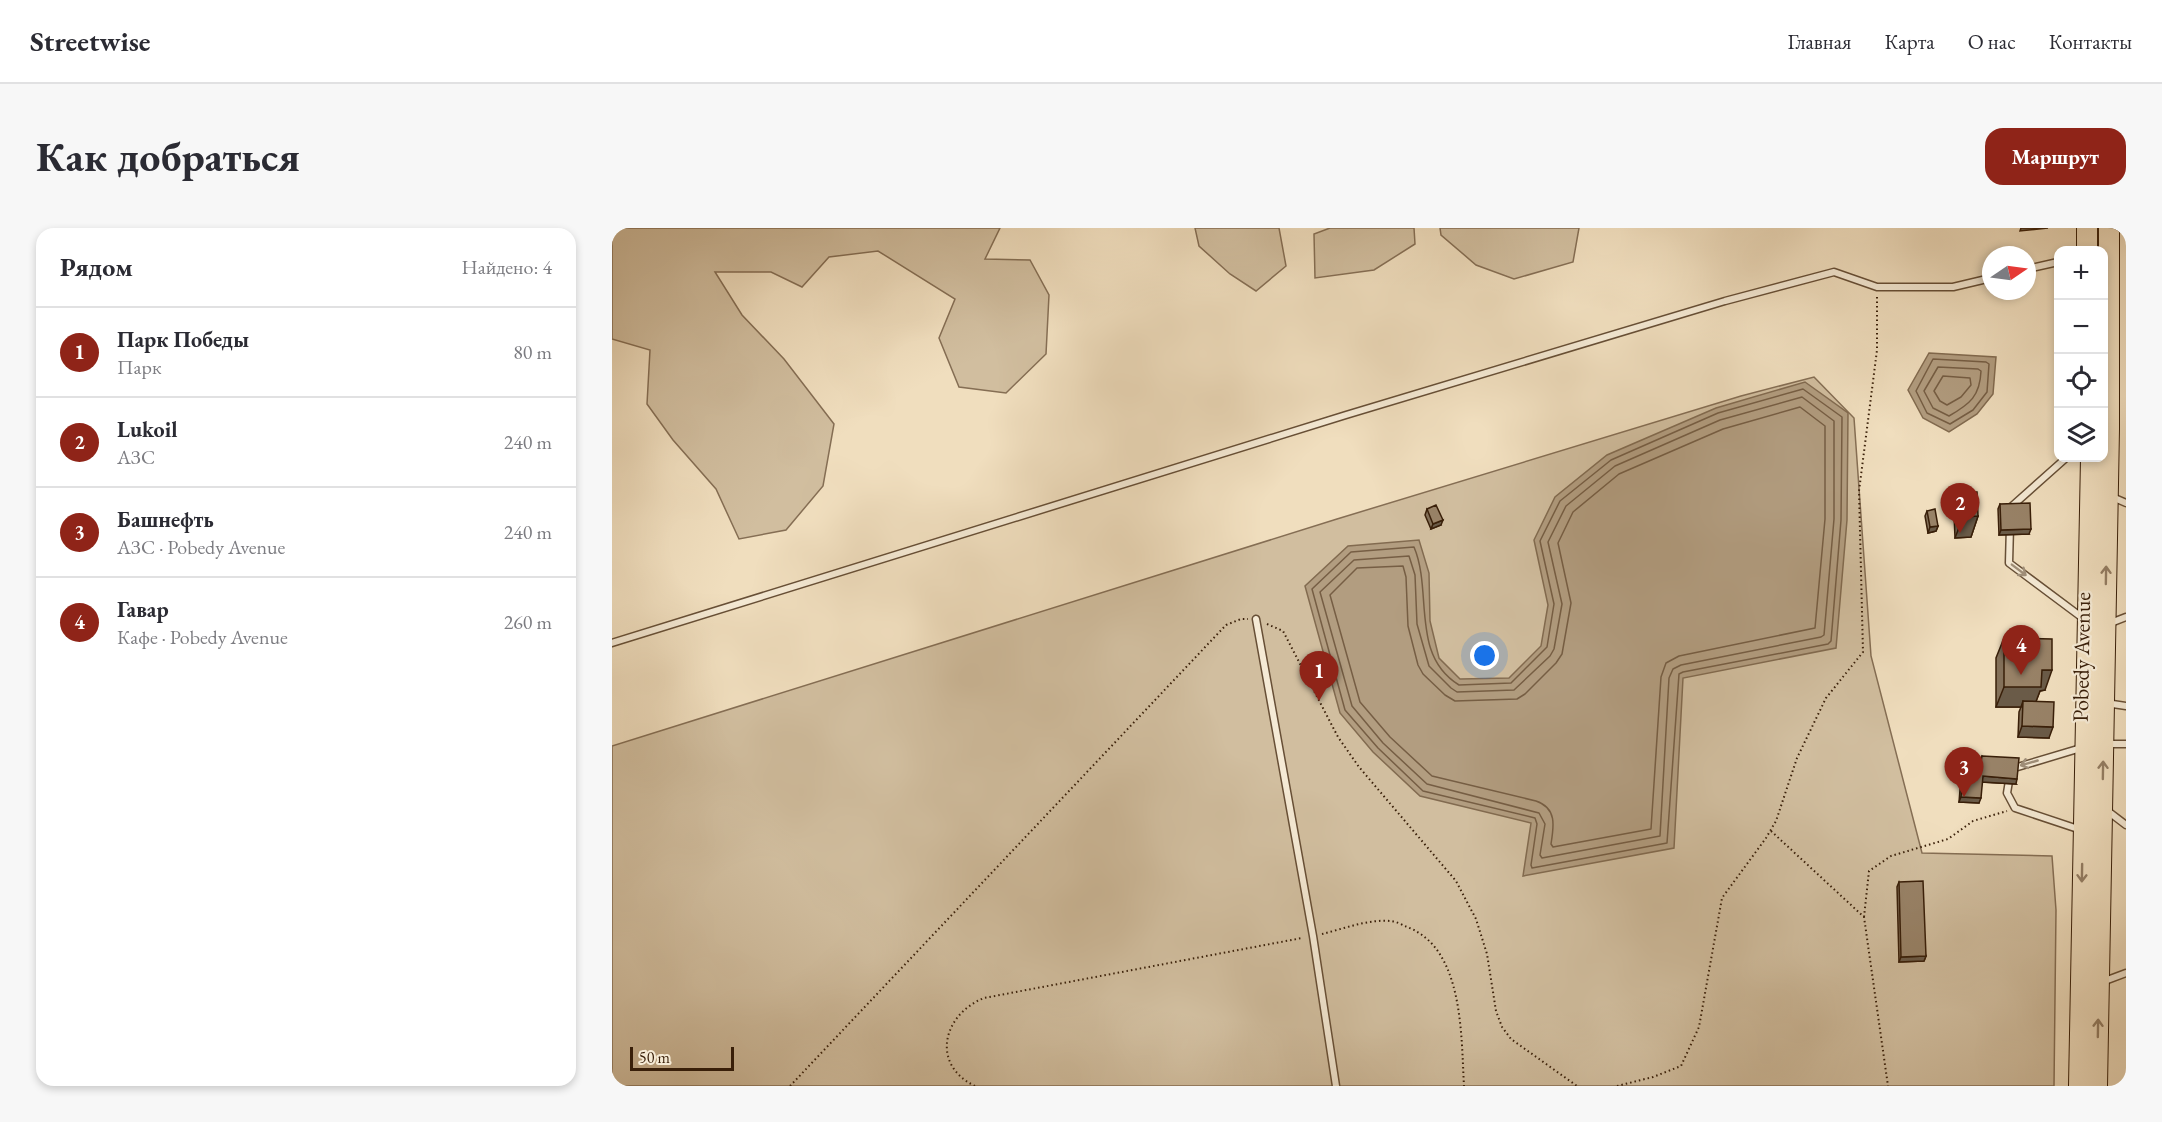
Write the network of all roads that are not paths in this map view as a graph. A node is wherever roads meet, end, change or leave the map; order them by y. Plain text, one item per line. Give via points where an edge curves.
1 (2087, 228) edge
2 (2109, 228) edge
3 (2087, 246) edge
4 (2054, 263) edge
5 (2036, 267) edge
6 (1982, 280) edge
7 (2062, 462) edge
8 (2091, 462) edge
9 (2117, 499) edge
10 (2126, 617) edge
11 (1256, 619) road end
12 (2096, 623) junction
13 (612, 643) edge
14 (2104, 703) junction
15 (2126, 706) edge
16 (2126, 744) edge
17 (2094, 745) junction
18 (2102, 806) junction
19 (2126, 825) edge
20 (2082, 830) junction
21 (2126, 973) edge
22 (2098, 983) junction
23 (1336, 1086) edge
24 (2079, 1086) edge
25 (2097, 1086) edge

1 - 3 main road
2 - 9 main road, Pobedy Avenue
4 - 5 lane
6 - 13 lane via 1953,287 1877,287 1834,272 1346,415
7 -> 12 lane via 2011,508 2009,563
8 - 12 main road, Pobedy Avenue
12 -> 9 main road, Pobedy Avenue
10 - 12 lane
11 - 23 lane
12 - 14 main road, Pobedy Avenue
12 - 17 main road, Pobedy Avenue
14 - 15 lane
14 - 17 main road, Pobedy Avenue
16 - 17 lane
18 -> 17 main road, Pobedy Avenue
17 - 20 main road, Pobedy Avenue
17 -> 20 lane via 2011,769 2007,793 2015,808
18 - 19 lane
18 - 22 main road, Pobedy Avenue
20 -> 24 main road, Pobedy Avenue
21 - 22 lane
25 -> 22 main road, Pobedy Avenue

